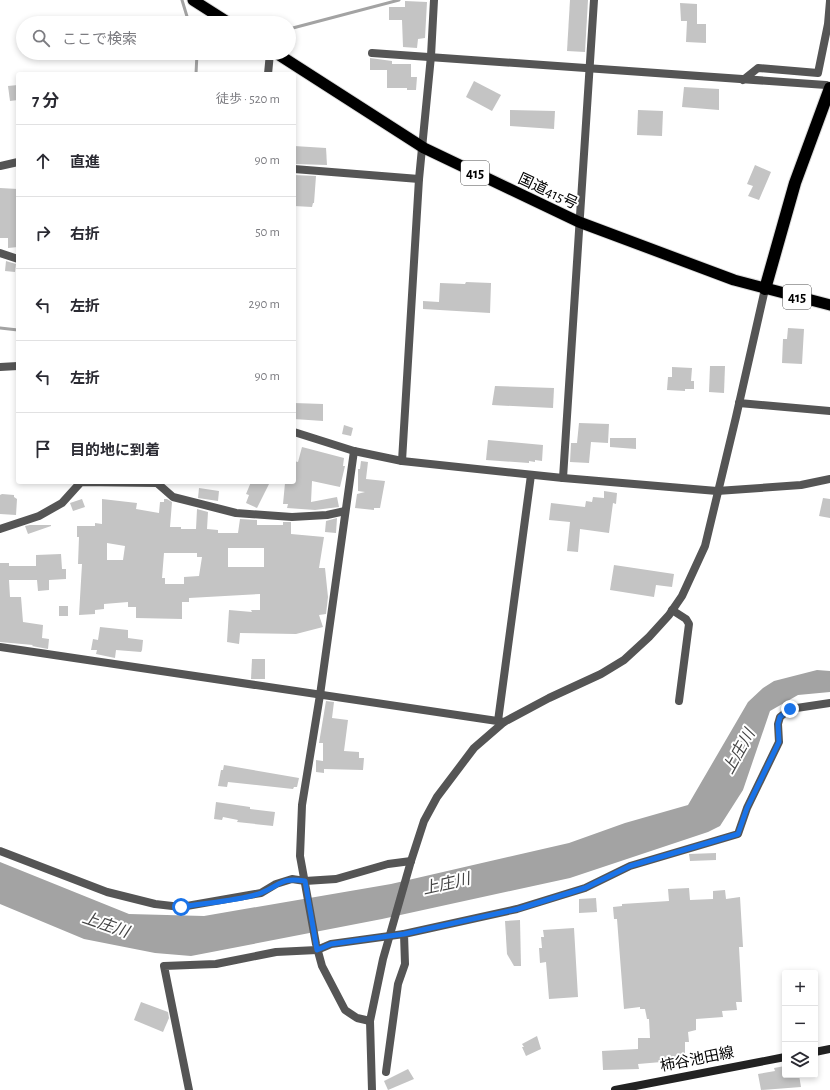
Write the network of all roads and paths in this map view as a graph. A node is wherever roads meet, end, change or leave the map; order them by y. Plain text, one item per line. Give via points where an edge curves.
1 (193, 0) edge
2 (434, 0) edge
3 (594, 0) edge
4 (830, 1) edge
5 (218, 16) edge
6 (372, 53) dead end
7 (431, 56) junction
8 (269, 60) edge
9 (287, 60) edge
10 (589, 69) junction
11 (268, 72) edge
12 (743, 80) junction
13 (828, 87) edge
14 (424, 148) junction
15 (16, 164) edge
16 (0, 166) edge
17 (296, 169) edge
18 (419, 179) junction
19 (579, 222) junction
20 (0, 253) edge
21 (16, 258) edge
22 (765, 289) junction
23 (830, 305) edge
24 (16, 366) edge
25 (0, 368) edge
26 (739, 403) junction
27 (830, 411) edge
28 (296, 433) edge
29 (354, 451) junction
30 (402, 461) junction
31 (532, 475) junction
32 (563, 478) junction
33 (830, 480) edge
34 (79, 484) edge
35 (158, 484) edge
36 (717, 491) junction
37 (345, 511) junction
38 (0, 529) edge
39 (672, 610) junction
40 (0, 647) edge
41 (320, 695) junction
42 (678, 701) dead end
43 (830, 703) edge
44 (501, 722) junction
45 (0, 851) edge
46 (411, 860) junction
47 (305, 881) junction
48 (404, 934) junction
49 (391, 935) junction
50 (316, 947) junction
51 (370, 1020) junction
52 (830, 1049) edge
53 (818, 1051) edge
54 (782, 1058) edge
55 (386, 1072) dead end
56 (189, 1090) edge
57 (372, 1090) edge
58 (615, 1090) edge

1 - 5 highway
2 - 7 street
3 - 10 street
4 - 12 street via 818,73 758,68
6 - 7 street
7 - 10 street
7 - 14 street
8 - 11 street
9 - 14 highway, 国道415号 / 415
10 - 12 street
10 - 19 street
12 - 13 street
13 - 22 highway via 795,183
14 - 18 street
14 - 19 highway, 国道415号 / 415
15 - 16 street
17 - 18 street
18 - 30 street
19 - 22 highway, 国道415号 / 415 via 689,264
19 - 32 street
20 - 21 street
22 - 23 highway, 国道415号 / 415
22 - 26 street
24 - 25 street
26 - 27 street
26 - 36 street
28 - 29 street
29 - 30 street
29 - 37 street
30 - 31 street
31 - 32 street
31 - 44 street
32 - 36 street
33 - 36 street via 801,485
34 - 38 street via 62,503 38,516
35 - 37 street via 173,497 236,513 292,517 327,516
36 - 39 street via 705,546 682,596
37 - 41 street
39 - 42 street via 689,624
39 - 44 street via 649,637 624,660 601,674
40 - 41 street
41 - 44 street
41 - 47 street via 302,805 300,856
43 - 48 street via 790,709 780,717 779,742 747,808 738,834 630,866 585,888 518,909
44 - 46 street via 474,748 437,797 424,821
45 - 47 street via 107,892 161,905 181,907 261,893 276,884 292,879
46 - 47 street via 336,878
46 - 49 street
47 - 50 street
48 - 49 street
48 - 55 street via 405,964 398,984
49 - 50 street
49 - 51 street via 383,959
50 - 51 street via 322,966 345,1010 357,1018
50 - 56 street via 216,964 164,966
51 - 57 street
52 - 53 main road
54 - 58 main road, 柿谷池田線

